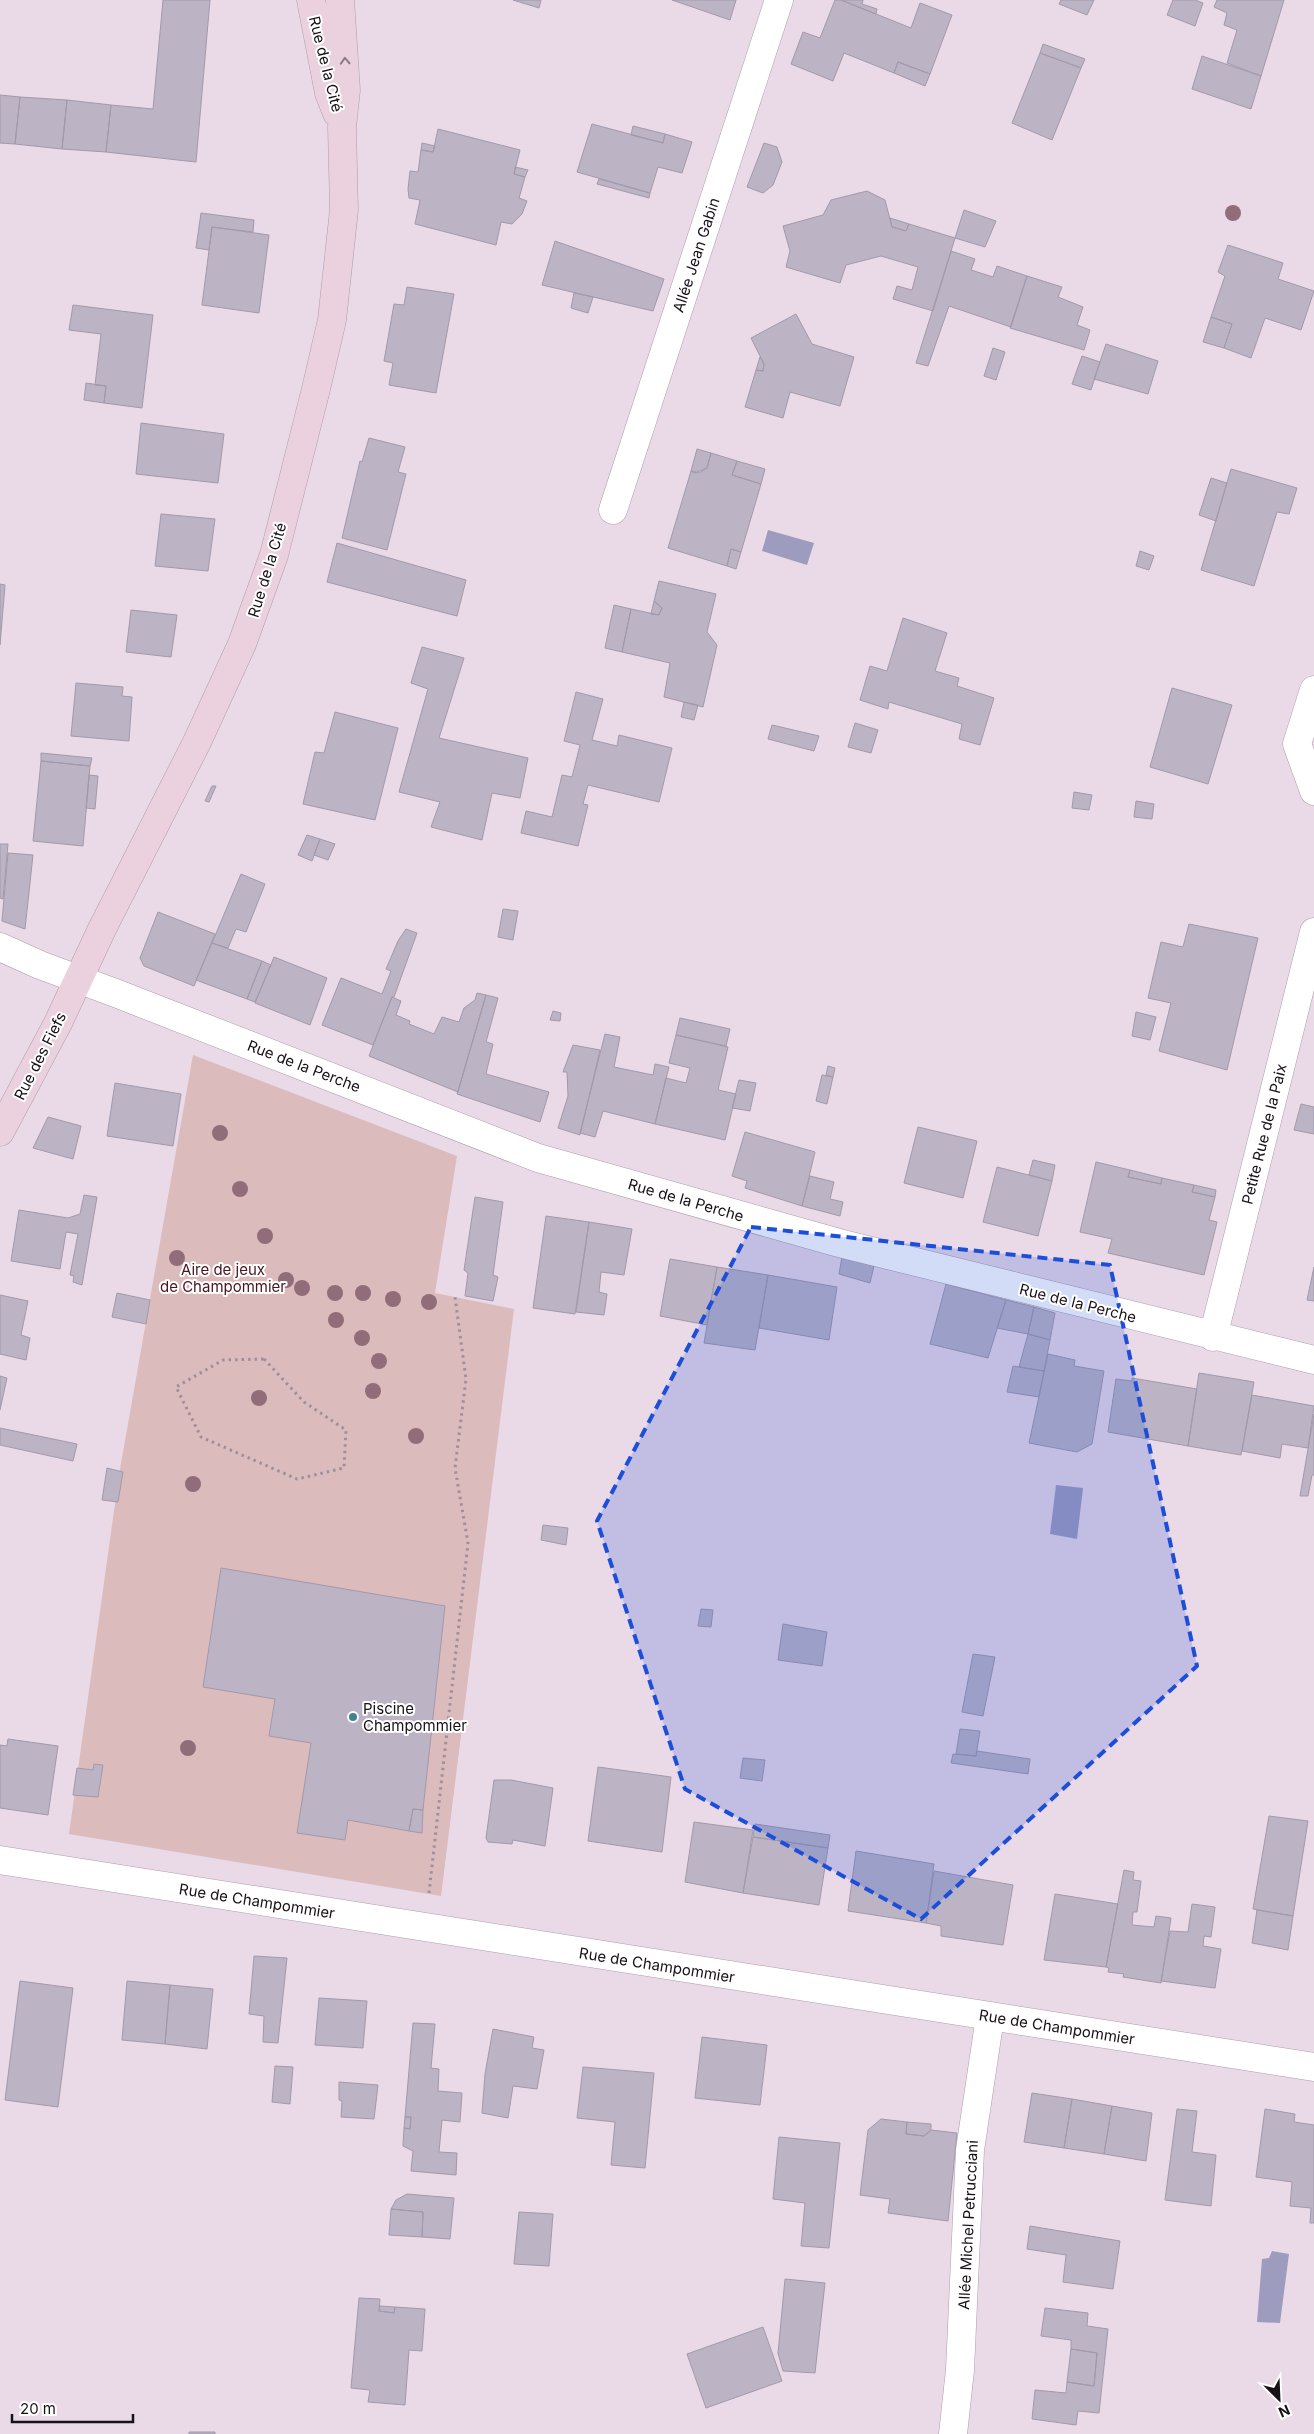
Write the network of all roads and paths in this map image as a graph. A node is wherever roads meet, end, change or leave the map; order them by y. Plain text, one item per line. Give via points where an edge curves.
1 (311, 0) edge
2 (340, 0) edge
3 (779, 0) edge
4 (342, 127) junction
5 (613, 510) dead end
6 (1314, 690) edge
7 (1314, 791) edge
8 (1314, 932) edge
9 (0, 947) edge
10 (78, 979) junction
11 (0, 1132) edge
12 (455, 1296) dead end
13 (1214, 1337) junction
14 (1314, 1360) edge
15 (344, 1468) joint
16 (0, 1860) edge
17 (426, 1928) junction
18 (990, 2017) junction
19 (1314, 2067) edge
20 (953, 2434) edge

1 - 4 street, Rue de la Cité via 329,93
4 -> 2 street, Rue de la Cité via 346,90
3 - 5 street, Allée Jean Gabin
4 - 10 street, Rue de la Cité via 344,210 332,320 274,554 242,644 202,734
6 - 7 street via 1297,744
8 - 13 street, Petite Rue de la Paix
9 - 10 street, Rue de la Perche
10 - 11 street, Rue des Fiefs
10 - 13 street, Rue de la Perche via 538,1158 839,1243
12 - 17 path via 466,1379 455,1468 468,1543
13 - 14 street, Rue de la Perche
15 - 15 path via 346,1430 304,1402 264,1359 223,1360 176,1387 201,1437 297,1478
16 - 17 street, Rue de Champommier
17 - 18 street, Rue de Champommier
18 - 19 street, Rue de Champommier
18 - 20 street, Allée Michel Petrucciani via 970,2150 960,2370

